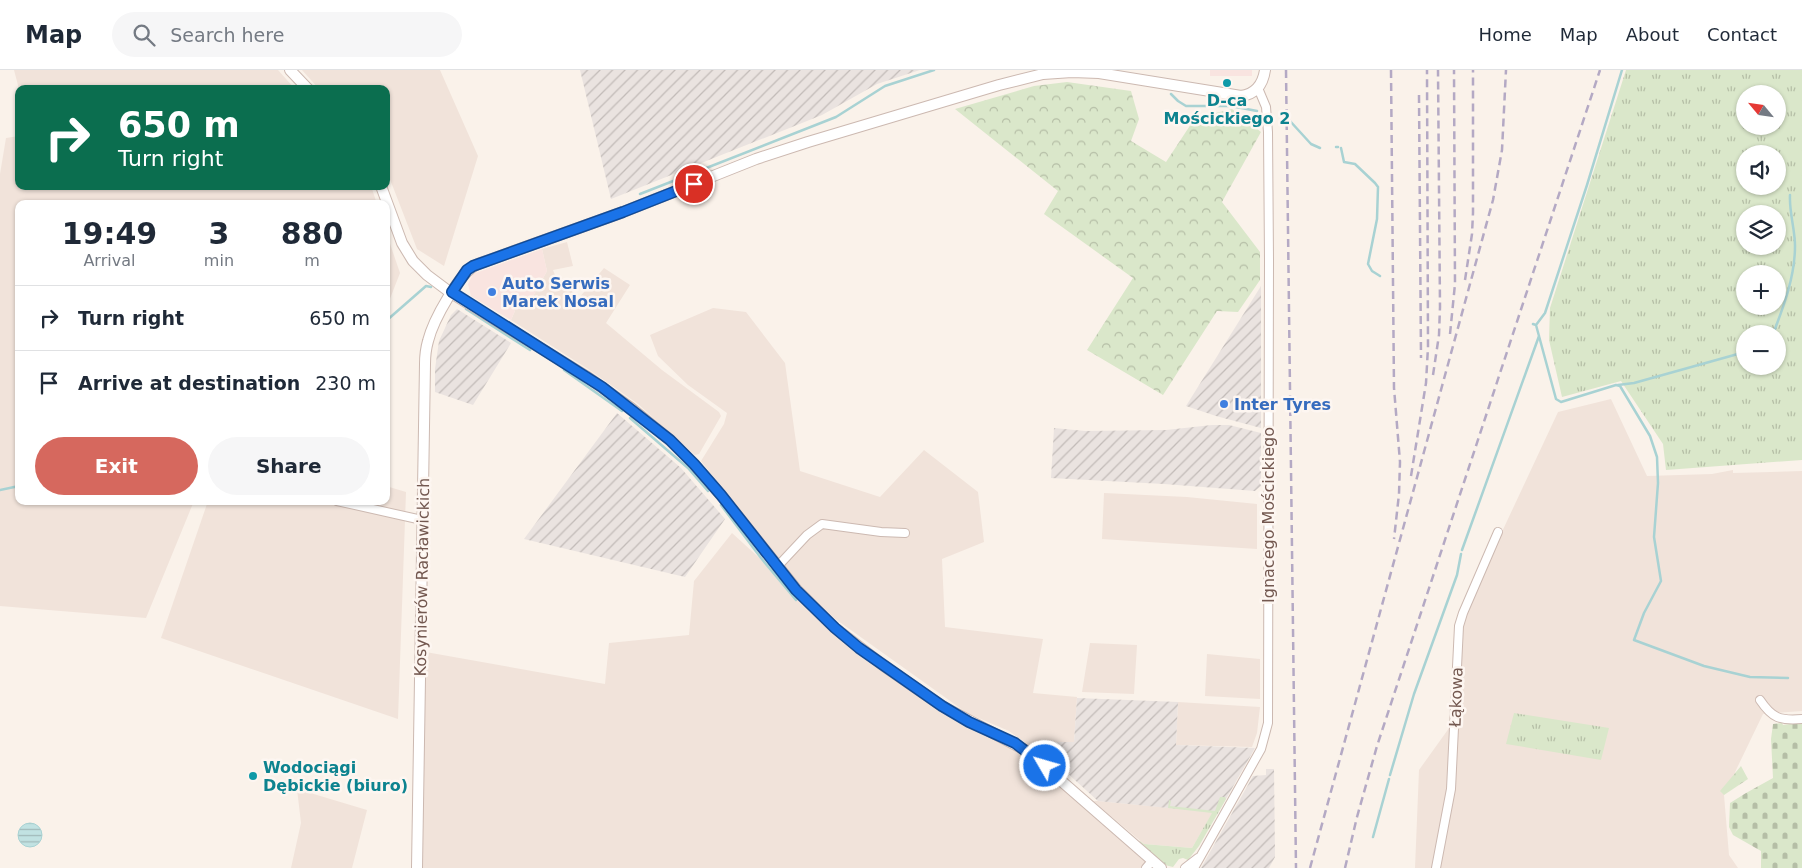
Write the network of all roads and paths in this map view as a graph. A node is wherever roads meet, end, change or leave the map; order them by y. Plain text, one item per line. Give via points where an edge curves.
1 (290, 70) edge
2 (1265, 70) edge
3 (304, 85) edge
4 (1258, 88) junction
5 (390, 210) edge
6 (452, 292) junction
7 (355, 505) edge
8 (422, 520) junction
9 (1498, 532) dead end
10 (905, 533) dead end
11 (777, 567) junction
12 (1760, 700) dead end
13 (1802, 719) edge
14 (1200, 856) junction
15 (1149, 864) edge
16 (417, 868) edge
17 (1161, 868) edge
18 (1185, 868) edge
19 (1194, 868) edge
20 (1436, 868) edge

1 - 3 street
2 - 4 street
4 - 6 street, Kosynierów Racławickich via 1238,96 1099,73 1072,72 1043,74 999,85 756,159 623,212 478,264 467,270
4 - 14 street, Ignacego Mościckiego via 1266,107 1268,132 1268,723 1261,749
5 - 6 street via 407,252 427,275
6 - 8 street, Kosynierów Racławickich via 434,326 426,350
6 - 11 street via 586,376 652,425 694,464
7 - 8 street
8 - 16 street, Kosynierów Racławickich
9 - 20 street, Łąkowa via 1459,626 1451,789
10 - 11 street via 822,524
11 - 15 street via 809,603 859,648 954,714 1015,743
12 - 13 street via 1776,718
14 - 18 street, Ignacego Mościckiego
14 - 19 street, Ignacego Mościckiego
15 - 17 street

